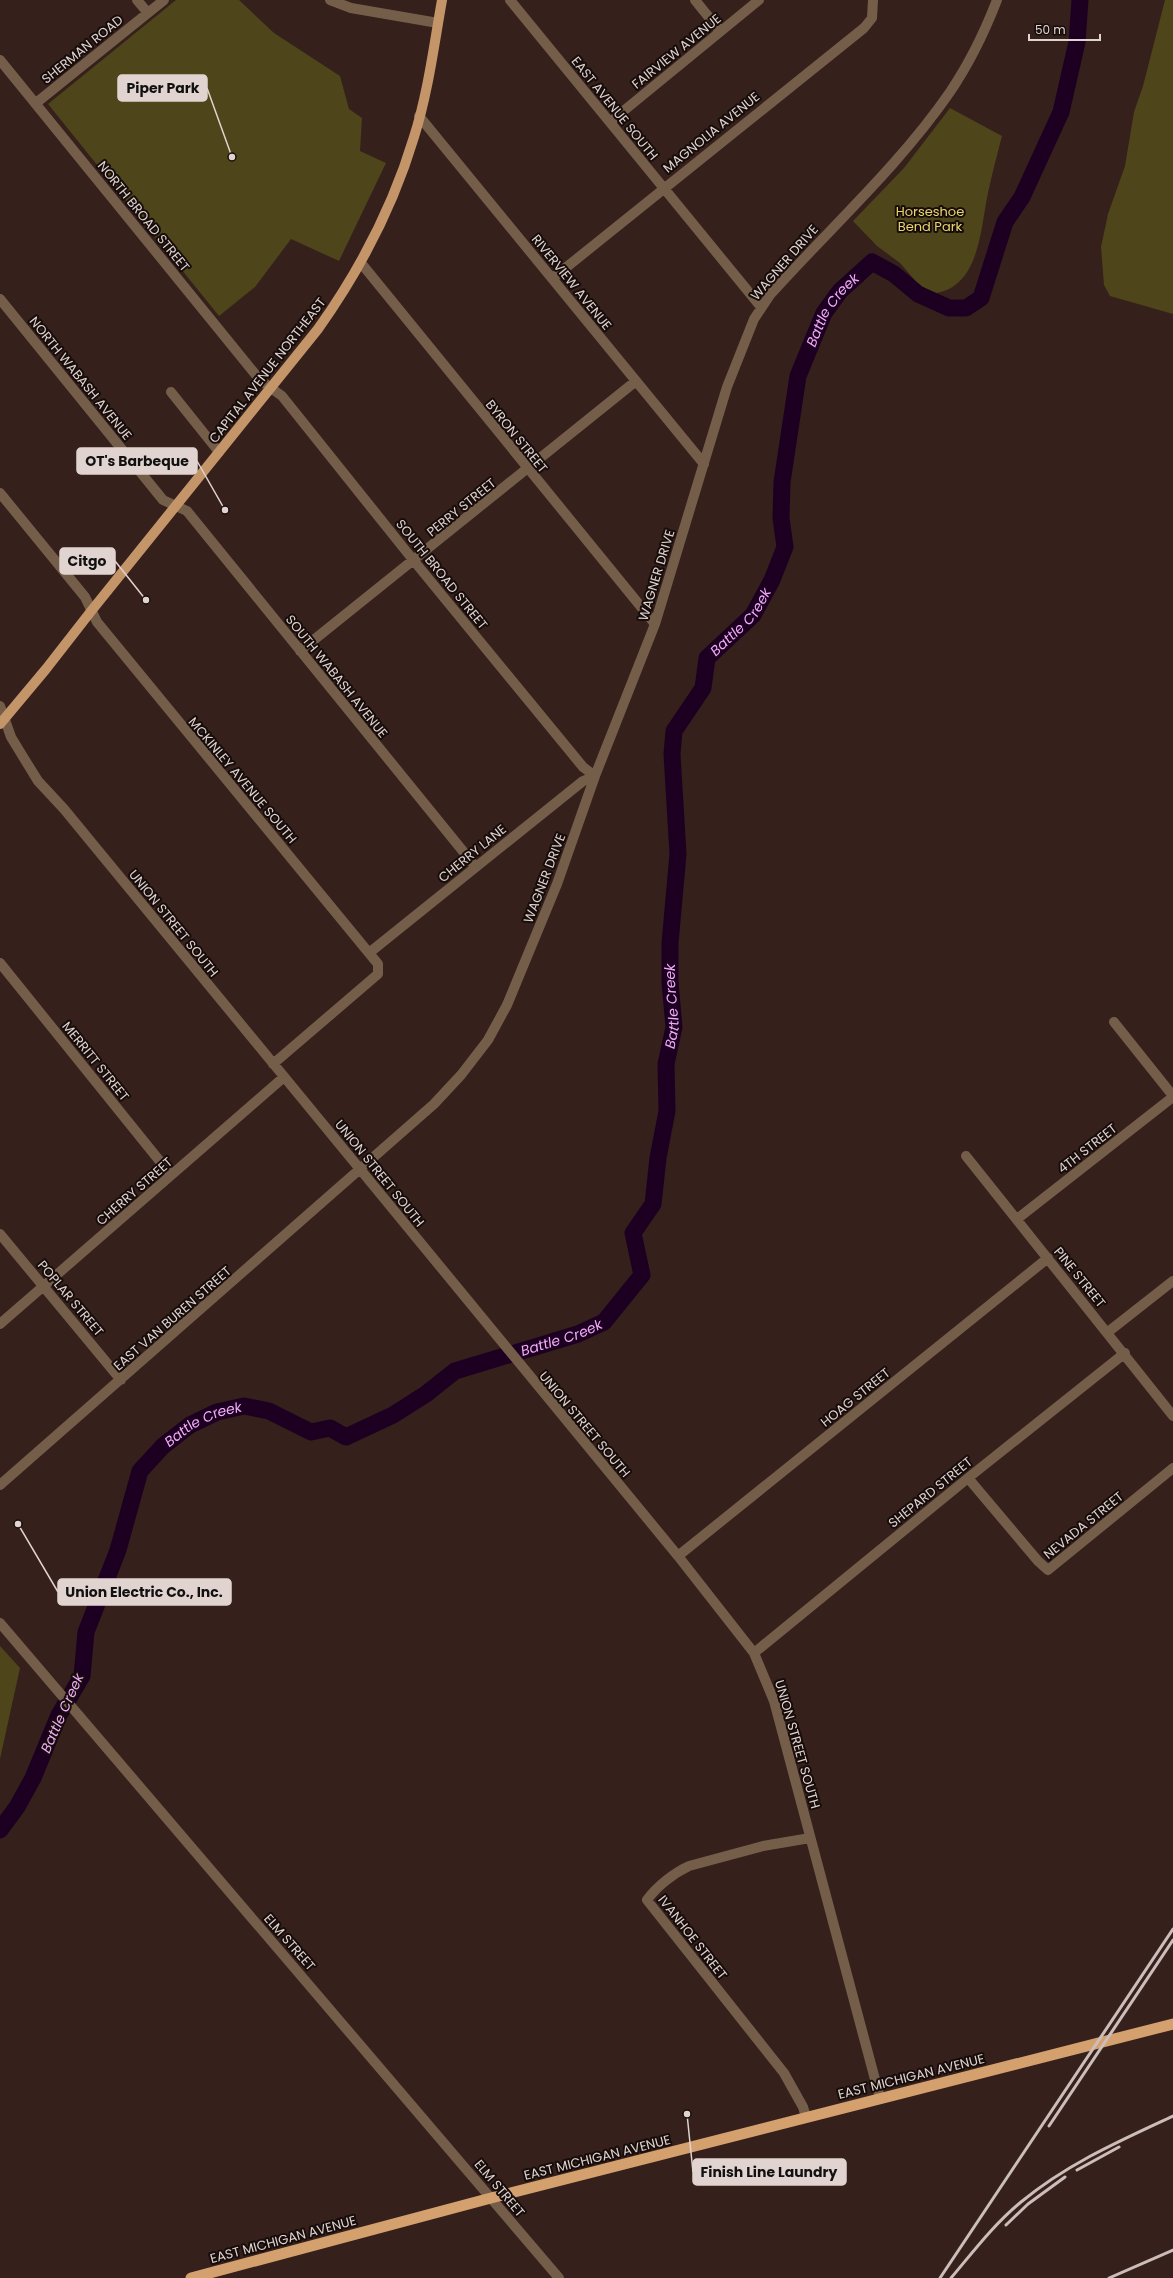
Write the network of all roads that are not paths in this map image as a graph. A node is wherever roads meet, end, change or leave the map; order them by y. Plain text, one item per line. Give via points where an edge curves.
1 (137, 0) edge
2 (164, 0) edge
3 (330, 0) edge
4 (442, 0) edge
5 (510, 0) edge
6 (695, 0) edge
7 (759, 0) edge
8 (873, 0) edge
9 (997, 0) edge
10 (148, 13) junction
11 (438, 23) junction
12 (720, 31) junction
13 (0, 60) edge
14 (36, 104) junction
15 (419, 116) junction
16 (610, 122) junction
17 (663, 188) junction
18 (361, 263) junction
19 (553, 278) junction
20 (0, 298) edge
21 (761, 307) junction
22 (636, 381) junction
23 (270, 387) junction
24 (171, 392) dead end
25 (219, 452) junction
26 (704, 464) junction
27 (527, 469) junction
28 (0, 493) edge
29 (176, 506) junction
30 (414, 561) junction
31 (92, 610) junction
32 (655, 624) junction
33 (300, 651) junction
34 (0, 706) edge
35 (2, 721) edge
36 (594, 776) junction
37 (475, 866) junction
38 (369, 953) junction
39 (0, 963) edge
40 (1114, 1022) dead end
41 (273, 1064) junction
42 (284, 1077) junction
43 (1173, 1096) edge
44 (966, 1156) dead end
45 (361, 1169) junction
46 (171, 1176) junction
47 (1017, 1219) junction
48 (0, 1234) edge
49 (1048, 1258) junction
50 (1173, 1281) edge
51 (43, 1286) junction
52 (0, 1324) edge
53 (1108, 1332) junction
54 (1125, 1353) junction
55 (121, 1380) junction
56 (1173, 1416) edge
57 (1173, 1468) edge
58 (968, 1478) junction
59 (0, 1485) edge
60 (678, 1556) junction
61 (0, 1623) edge
62 (754, 1653) junction
63 (810, 1838) junction
64 (1173, 2024) edge
65 (880, 2098) junction
66 (806, 2117) junction
67 (491, 2198) junction
68 (204, 2276) edge
69 (191, 2278) edge
70 (559, 2278) edge

1 - 10 street
2 - 10 street, SHERMAN ROAD
3 - 11 street via 351,8
4 - 11 main road, CAPITAL AVENUE NORTHEAST
5 - 16 street, EAST AVENUE SOUTH
6 - 12 street
7 - 12 street, FAIRVIEW AVENUE
8 - 17 street, MAGNOLIA AVENUE via 872,18 864,28
9 - 21 street, WAGNER DRIVE via 987,26 951,90 920,132 811,248
10 - 14 street, SHERMAN ROAD
11 - 15 main road, CAPITAL AVENUE NORTHEAST
12 - 16 street, FAIRVIEW AVENUE
13 - 14 street, NORTH BROAD STREET
14 - 23 street, NORTH BROAD STREET via 255,374
15 - 18 main road, CAPITAL AVENUE NORTHEAST via 413,142 395,192
15 - 19 street, RIVERVIEW AVENUE
16 - 17 street, EAST AVENUE SOUTH
17 - 19 street, MAGNOLIA AVENUE
17 - 21 street, EAST AVENUE SOUTH
18 - 23 main road, CAPITAL AVENUE NORTHEAST via 343,294
18 - 27 street, BYRON STREET
19 - 22 street, RIVERVIEW AVENUE
20 - 29 street, NORTH WABASH AVENUE via 163,500
21 - 26 street, WAGNER DRIVE via 727,387
22 - 26 street, RIVERVIEW AVENUE
22 - 27 street, PERRY STREET
23 - 25 main road, CAPITAL AVENUE NORTHEAST
23 - 30 street, SOUTH BROAD STREET via 282,396
24 - 25 street
25 - 29 main road, CAPITAL AVENUE NORTHEAST
26 - 32 street, WAGNER DRIVE
27 - 30 street, PERRY STREET
27 - 32 street, BYRON STREET
28 - 31 street, MCKINLEY AVENUE SOUTH
29 - 31 main road, CAPITAL AVENUE NORTHEAST
29 - 33 street, SOUTH WABASH AVENUE via 187,511
30 - 33 street, PERRY STREET
30 - 36 street, SOUTH BROAD STREET via 583,767
31 - 35 main road, CAPITAL AVENUE NORTHEAST
31 - 38 street, MCKINLEY AVENUE SOUTH via 97,622
32 - 36 street, WAGNER DRIVE
33 - 37 street, SOUTH WABASH AVENUE
34 - 35 street, UNION STREET SOUTH
35 - 41 street, UNION STREET SOUTH via 38,781 64,809
36 - 37 street, CHERRY LANE via 583,781
36 - 45 street, WAGNER DRIVE via 557,884 507,1005 488,1040 434,1104
37 - 38 street, CHERRY LANE
38 - 41 street, MCKINLEY AVENUE SOUTH via 378,964 378,974
39 - 46 street, MERRITT STREET
40 - 43 street
41 - 42 street, UNION STREET SOUTH
42 - 45 street, UNION STREET SOUTH
42 - 46 street, CHERRY STREET
43 - 47 street, 4TH STREET
44 - 47 street, PINE STREET
45 - 55 street, EAST VAN BUREN STREET
45 - 60 street, UNION STREET SOUTH
46 - 51 street, CHERRY STREET
47 - 49 street, PINE STREET
48 - 51 street, POPLAR STREET
49 - 53 street, PINE STREET
49 - 60 street, HOAG STREET
50 - 53 street
51 - 52 street, CHERRY STREET
51 - 55 street, POPLAR STREET
53 - 54 street, PINE STREET
54 - 56 street, PINE STREET
54 - 58 street, SHEPARD STREET
55 - 59 street, EAST VAN BUREN STREET
57 - 58 street, NEVADA STREET via 1048,1570
58 - 62 street, SHEPARD STREET
60 - 62 street, UNION STREET SOUTH
61 - 67 street, ELM STREET
62 - 63 street, UNION STREET SOUTH via 774,1701
63 - 65 street, UNION STREET SOUTH
63 - 66 street, IVANHOE STREET via 763,1846 689,1866 680,1870 647,1900 784,2073
64 - 65 highway, EAST MICHIGAN AVENUE
65 - 66 highway, EAST MICHIGAN AVENUE
66 - 67 highway, EAST MICHIGAN AVENUE
67 - 68 highway, EAST MICHIGAN AVENUE
67 - 70 street, ELM STREET
68 - 69 highway, EAST MICHIGAN AVENUE

